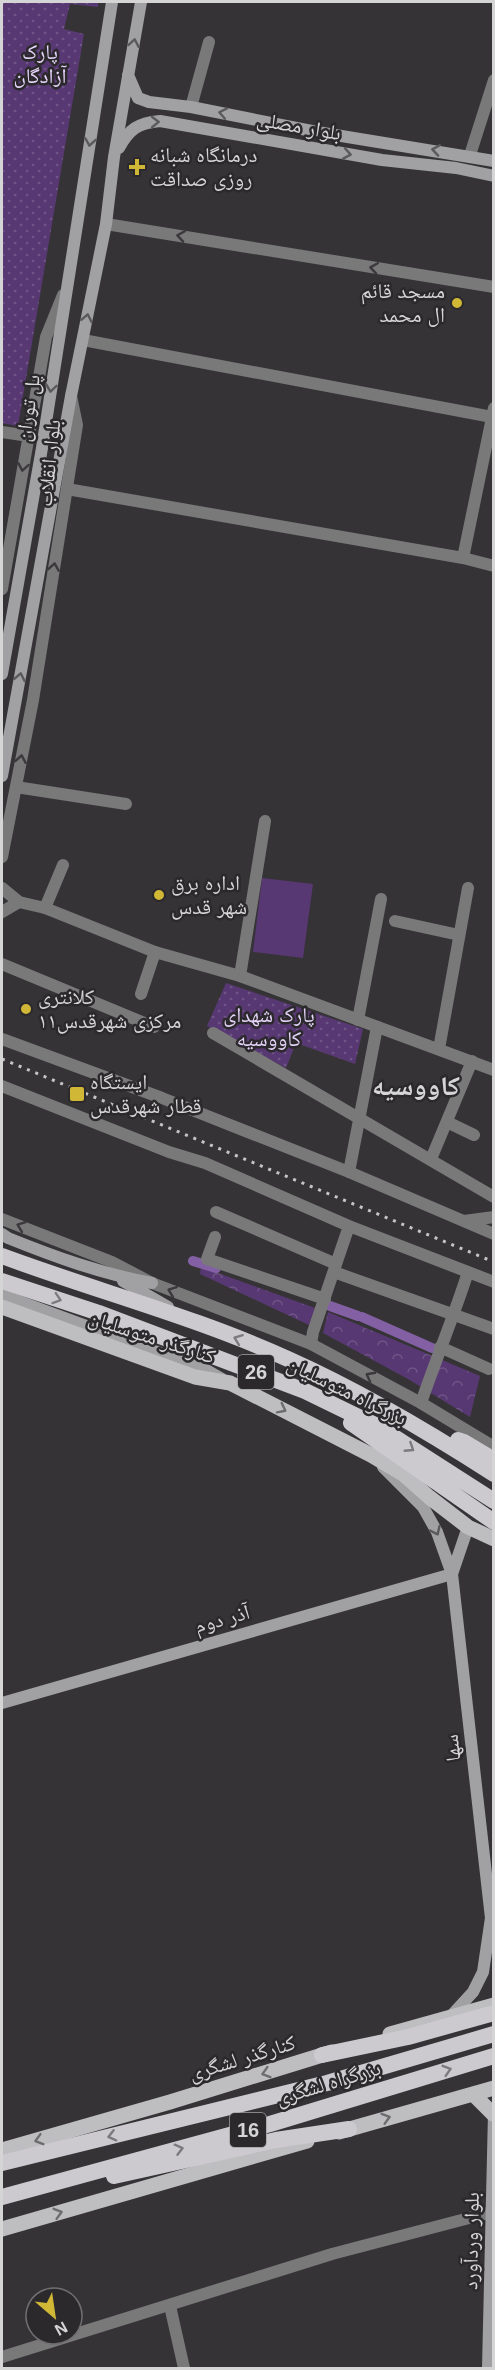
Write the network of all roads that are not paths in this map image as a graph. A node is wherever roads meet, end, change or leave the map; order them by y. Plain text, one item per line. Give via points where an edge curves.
1 (112, 2) edge
2 (141, 2) edge
3 (209, 42) dead end
4 (128, 74) junction
5 (494, 80) edge
6 (191, 107) junction
7 (470, 155) junction
8 (114, 157) junction
9 (494, 161) edge
10 (494, 176) edge
11 (106, 224) junction
12 (494, 287) edge
13 (66, 289) junction
14 (83, 340) junction
15 (71, 396) junction
16 (493, 413) edge
17 (2, 432) edge
18 (29, 435) junction
19 (67, 489) junction
20 (463, 558) junction
21 (494, 566) edge
22 (2, 589) edge
23 (2, 674) edge
24 (2, 726) edge
25 (26, 729) junction
26 (2, 776) edge
27 (15, 787) junction
28 (126, 804) dead end
29 (266, 821) dead end
30 (2, 857) edge
31 (63, 865) dead end
32 (2, 888) edge
33 (468, 888) dead end
34 (381, 899) dead end
35 (19, 903) junction
36 (45, 908) junction
37 (2, 912) edge
38 (395, 921) dead end
39 (459, 935) junction
40 (155, 952) junction
41 (2, 964) edge
42 (240, 976) junction
43 (141, 994) dead end
44 (358, 1020) junction
45 (154, 1027) dead end
46 (377, 1027) junction
47 (213, 1033) dead end
48 (2, 1039) edge
49 (439, 1049) junction
50 (472, 1061) junction
51 (494, 1070) edge
52 (2, 1086) edge
53 (359, 1118) junction
54 (447, 1122) junction
55 (474, 1135) dead end
56 (431, 1159) junction
57 (349, 1173) junction
58 (494, 1197) edge
59 (216, 1212) dead end
60 (494, 1217) edge
61 (2, 1219) edge
62 (464, 1221) junction
63 (350, 1226) junction
64 (2, 1233) edge
65 (494, 1234) edge
66 (214, 1238) dead end
67 (5, 1256) edge
68 (335, 1268) junction
69 (468, 1272) junction
70 (113, 1276) junction
71 (2, 1281) edge
72 (494, 1282) edge
73 (152, 1283) junction
74 (2, 1294) edge
75 (325, 1299) junction
76 (2, 1307) edge
77 (455, 1315) junction
78 (197, 1324) junction
79 (494, 1329) edge
80 (311, 1344) junction
81 (440, 1347) junction
82 (489, 1369) dead end
83 (230, 1383) junction
84 (305, 1391) junction
85 (421, 1403) junction
86 (433, 1435) junction
87 (494, 1447) edge
88 (371, 1455) junction
89 (494, 1460) edge
90 (403, 1474) junction
91 (494, 1474) edge
92 (494, 1501) edge
93 (491, 1520) edge
94 (468, 1527) junction
95 (494, 1539) edge
96 (452, 1574) junction
97 (2, 1702) edge
98 (492, 1922) edge
99 (494, 2005) edge
100 (494, 2013) edge
101 (451, 2016) junction
102 (494, 2034) edge
103 (322, 2055) junction
104 (494, 2056) edge
105 (494, 2088) edge
106 (473, 2094) junction
107 (493, 2113) edge
108 (350, 2129) junction
109 (2, 2150) edge
110 (2, 2163) edge
111 (60, 2181) junction
112 (2, 2197) edge
113 (492, 2212) junction
114 (2, 2229) edge
115 (170, 2306) junction
116 (2, 2357) edge
117 (184, 2368) edge
118 (488, 2368) edge

1 -> 13 main road, بلوار انقلاب
4 -> 2 main road, بلوار انقلاب
3 - 6 street
4 - 6 main road, بلوار مصلی via 138,98
4 - 8 main road, بلوار انقلاب
5 - 7 street
7 -> 6 main road, بلوار مصلی via 317,132
7 - 9 main road, بلوار مصلی
8 -> 10 main road, بلوار مصلی via 128,132 138,125 160,122
8 - 11 main road, بلوار انقلاب
12 -> 11 street
14 -> 11 main road, بلوار انقلاب
13 - 18 street, بلوار انقلاب via 46,337
13 -> 23 main road, پل توران
14 - 15 main road, بلوار انقلاب
14 - 16 street
15 - 19 street, بلوار انقلاب via 77,425
26 -> 15 main road, پل توران
16 - 20 street
17 - 18 street
18 -> 22 street, بلوار انقلاب
19 - 20 street
25 -> 19 street, بلوار انقلاب
20 - 21 street
24 - 25 street
27 -> 25 street, بلوار انقلاب
27 - 28 street
27 - 30 street, بلوار انقلاب
29 - 42 street
31 - 36 street
32 - 35 street
33 - 39 street
34 - 44 street
35 - 36 street
35 - 37 street
36 - 40 street
38 - 39 street
39 - 49 street
40 - 42 street
40 - 43 street
41 - 45 street
42 - 44 street
44 - 46 street
46 - 49 street
46 - 53 street
47 - 53 street
48 - 57 street
49 - 50 street
50 - 51 street
50 - 54 street
52 - 63 street via 205,1163
53 - 56 street
53 - 57 street
54 - 55 street
54 - 56 street
56 - 58 street
57 - 62 street
59 - 68 street
60 - 62 street
73 -> 61 street via 112,1262
62 - 65 street
63 - 68 street
63 - 69 street
64 - 70 main road
66 - 75 street via 207,1260
67 - 78 highway, بزرگراه متوسلیان / 26
68 - 75 street
68 - 77 street
69 - 72 street
69 - 77 street
70 - 73 main road
70 - 78 main road
71 -> 84 highway, بزرگراه متوسلیان / 26 via 99,1313
80 -> 73 street
74 - 83 main road
75 - 80 street
76 - 83 main road, کنارگذر متوسلیان via 195,1377
77 - 79 street
77 - 81 street
86 -> 78 highway, بزرگراه متوسلیان / 26 via 356,1391 286,1358
85 -> 80 street
81 - 82 street
81 - 85 street
83 -> 88 main road, کنارگذر متوسلیان
84 -> 92 highway, بزرگراه متوسلیان / 26 via 377,1426
84 - 93 highway
85 - 87 street
86 - 89 highway via 464,1442
86 - 91 highway, بزرگراه متوسلیان / 26
88 - 90 main road, کنارگذر متوسلیان
88 -> 96 main road, سها via 423,1507
90 - 93 main road
90 - 94 main road, کنارگذر متوسلیان
94 - 95 main road
94 - 96 main road, سها
96 - 97 main road, آذر دوم
96 - 98 main road, سها
98 - 101 main road, سها via 483,1972 473,1992
99 - 101 main road, کنارگذر لشگری
100 - 103 highway
101 - 103 main road, کنارگذر لشگری
102 -> 110 highway, بزرگراه لشگری / 16 via 327,2083
103 -> 109 main road, کنارگذر لشگری
111 -> 104 highway, بزرگراه لشگری / 16 via 270,2124
105 - 106 main road
106 - 107 main road
108 -> 106 main road
107 - 113 main road, بلوار وردآورد
108 - 111 highway via 276,2140 98,2179
114 -> 108 main road
111 - 112 highway, بزرگراه لشگری / 16
113 - 115 street via 332,2254
113 - 118 main road, بلوار وردآورد
115 - 116 street
115 - 117 street

